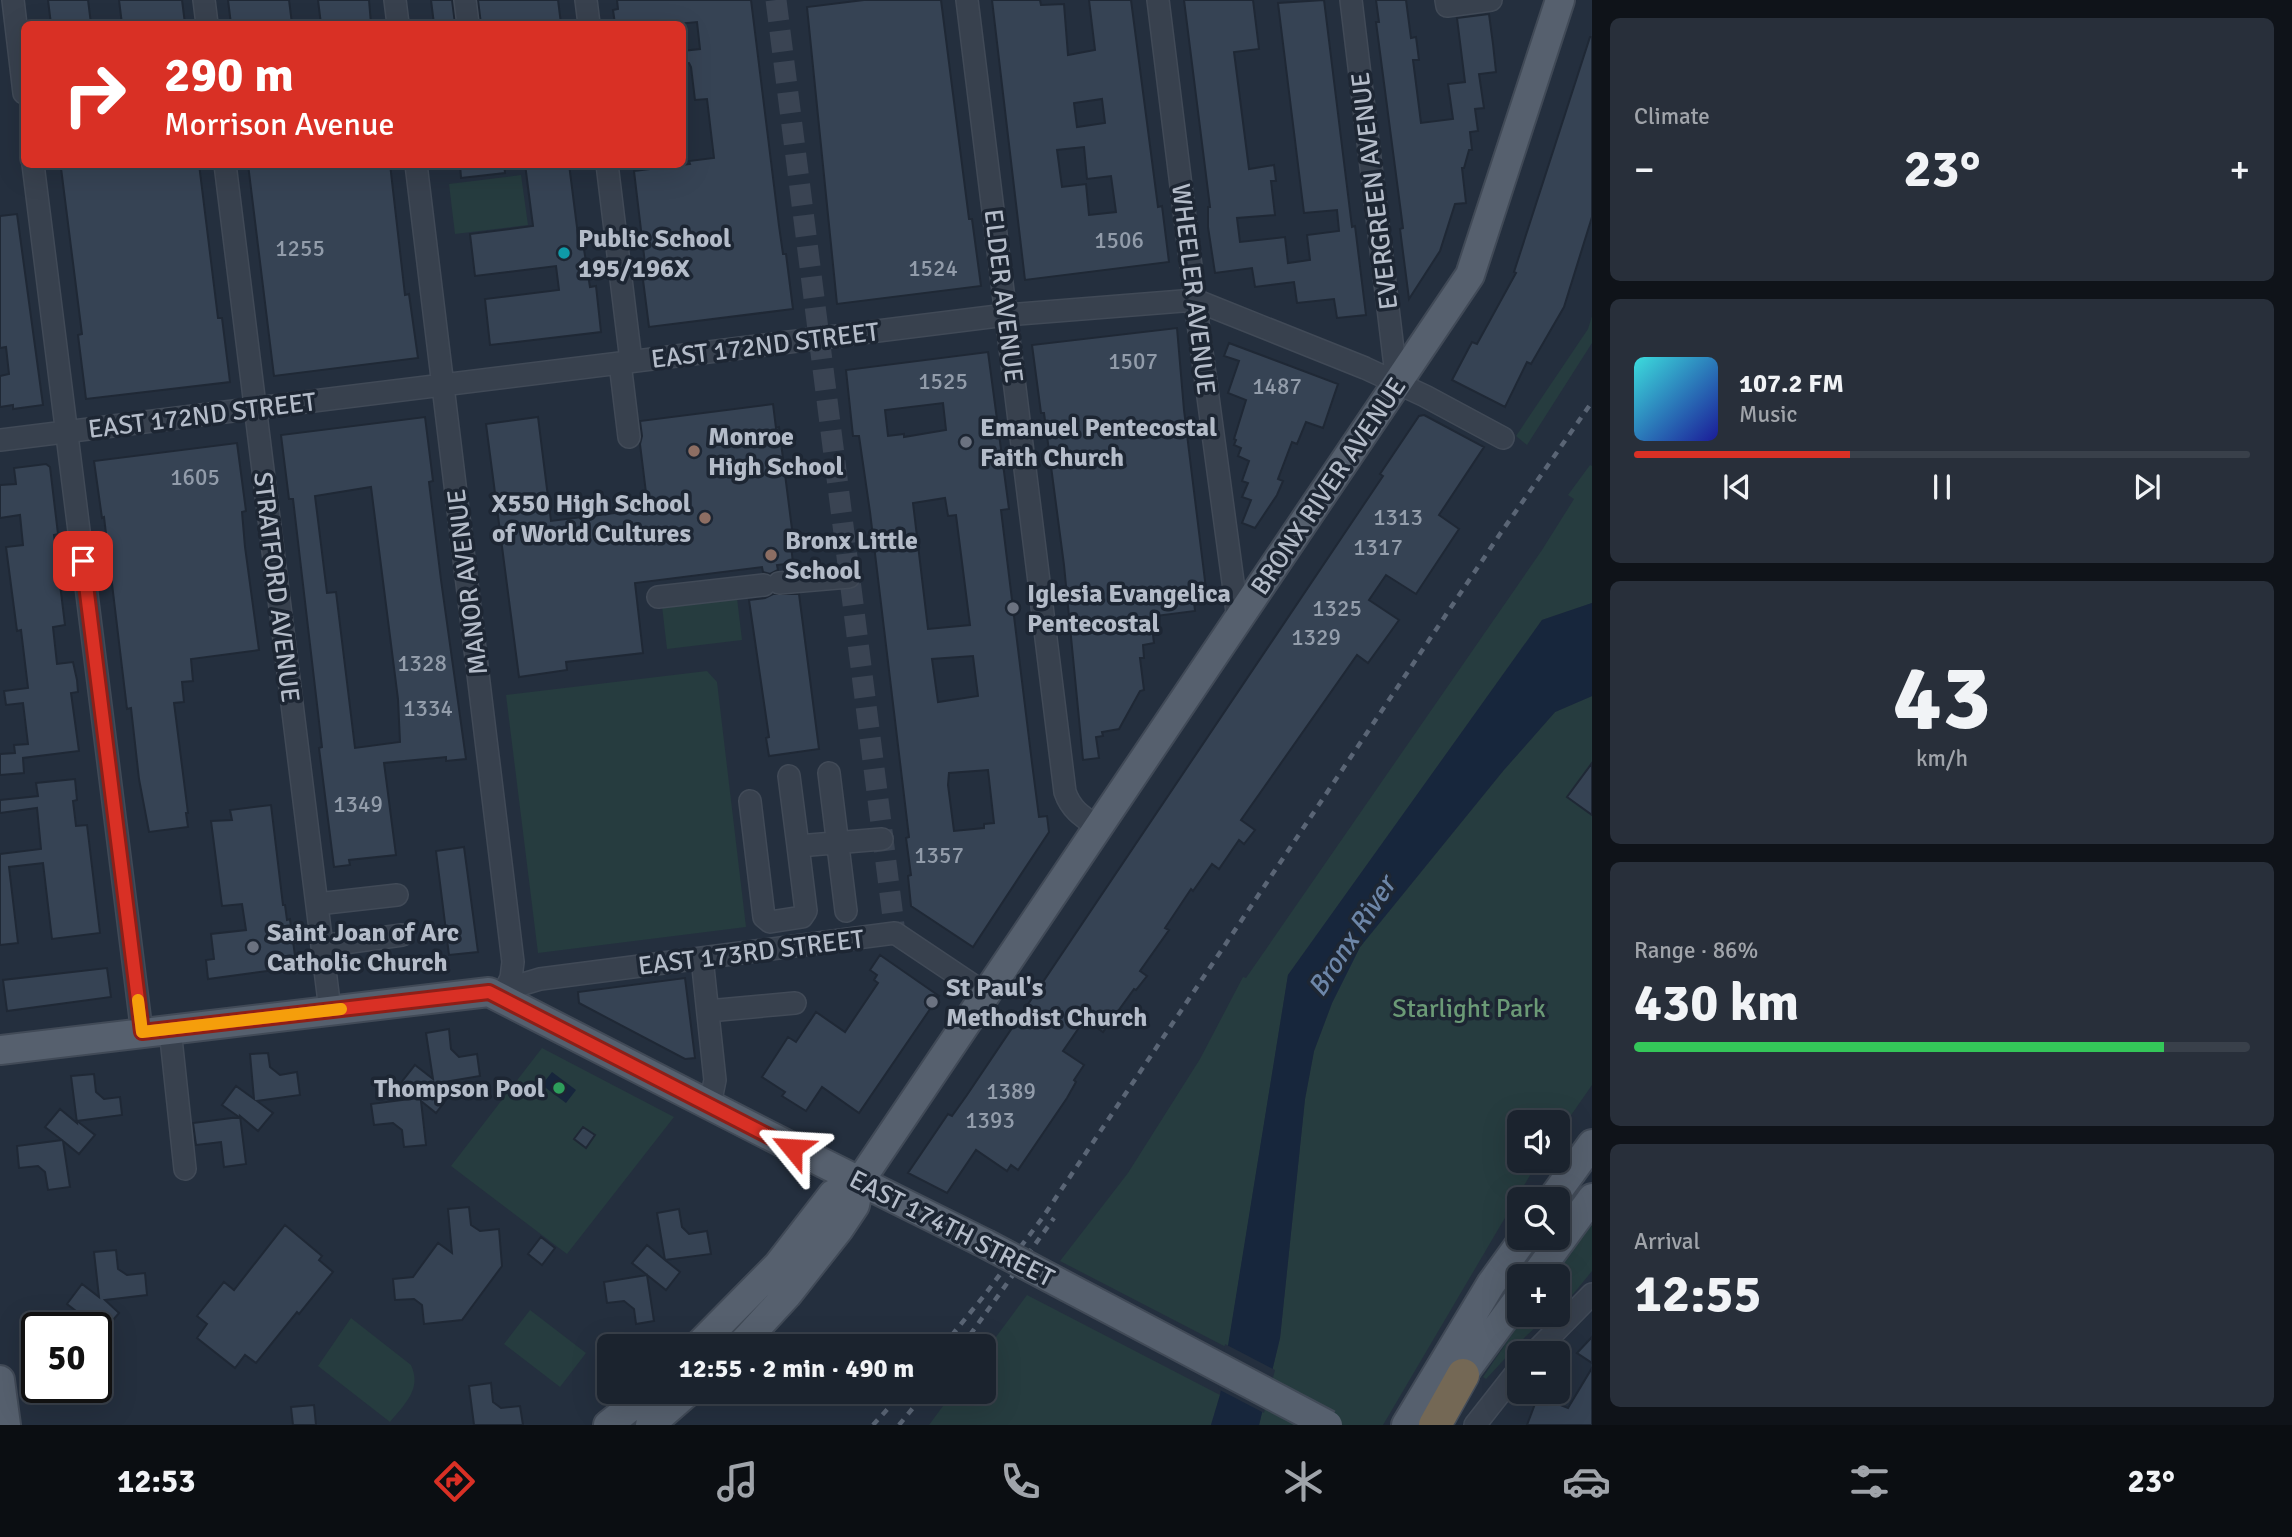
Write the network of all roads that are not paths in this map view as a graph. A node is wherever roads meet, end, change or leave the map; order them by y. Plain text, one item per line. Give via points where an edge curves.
1 (13, 0) edge
2 (204, 0) edge
3 (395, 0) edge
4 (465, 0) edge
5 (586, 0) edge
6 (967, 0) edge
7 (1158, 0) edge
8 (1351, 0) edge
9 (1446, 0) edge
10 (1491, 0) edge
11 (1555, 1) edge
12 (207, 21) edge
13 (398, 21) edge
14 (468, 21) edge
15 (589, 21) edge
16 (21, 68) edge
17 (34, 168) edge
18 (225, 168) edge
19 (416, 168) edge
20 (607, 168) edge
21 (1195, 300) junction
22 (1006, 315) junction
23 (625, 362) junction
24 (1397, 383) junction
25 (443, 385) junction
26 (255, 408) junction
27 (67, 432) junction
28 (629, 437) dead end
29 (1503, 438) dead end
30 (0, 440) edge
31 (849, 577) dead end
32 (658, 597) dead end
33 (1238, 619) junction
34 (829, 773) dead end
35 (789, 776) dead end
36 (750, 802) dead end
37 (1098, 827) junction
38 (882, 839) dead end
39 (838, 843) junction
40 (798, 846) junction
41 (397, 895) dead end
42 (317, 904) junction
43 (846, 911) dead end
44 (402, 935) dead end
45 (322, 946) junction
46 (702, 958) junction
47 (986, 994) junction
48 (502, 997) junction
49 (795, 1003) dead end
50 (330, 1010) junction
51 (708, 1011) junction
52 (156, 1031) junction
53 (0, 1050) edge
54 (710, 1105) junction
55 (1592, 1144) edge
56 (185, 1169) dead end
57 (860, 1181) junction
58 (1561, 1187) edge
59 (1592, 1198) edge
60 (1516, 1250) edge
61 (1544, 1264) edge
62 (1592, 1294) edge
63 (1507, 1314) edge
64 (710, 1334) edge
65 (751, 1334) edge
66 (1546, 1341) edge
67 (1463, 1375) junction
68 (0, 1380) edge
69 (1507, 1384) edge
70 (635, 1404) edge
71 (674, 1404) edge
72 (6, 1425) edge
73 (608, 1425) edge
74 (650, 1425) edge
75 (1328, 1425) edge
76 (1406, 1425) edge
77 (1427, 1425) edge
78 (1435, 1425) edge
79 (1475, 1425) edge

1 - 16 street
2 - 12 street
3 - 13 street
4 - 14 street
5 - 15 street
6 - 22 street, ELDER AVENUE
7 - 21 street, WHEELER AVENUE
8 - 24 street, EVERGREEN AVENUE
9 - 10 street via 1447,6
11 - 24 main road, BRONX RIVER AVENUE via 1472,271
17 - 27 street
18 - 26 street, STRATFORD AVENUE
19 - 25 street, MANOR AVENUE
20 - 23 street
21 - 22 street, EAST 172ND STREET
21 - 24 street, EAST 172ND STREET
21 - 33 street, WHEELER AVENUE
22 - 23 street, EAST 172ND STREET
22 - 37 street, ELDER AVENUE via 1065,792 1076,813
23 - 25 street, EAST 172ND STREET
23 - 28 street
24 - 29 street, EAST 172ND STREET
24 - 33 main road, BRONX RIVER AVENUE
25 - 26 street, EAST 172ND STREET
25 - 48 street, MANOR AVENUE via 513,962
26 - 27 street, EAST 172ND STREET
26 - 42 street, STRATFORD AVENUE
27 - 30 street, EAST 172ND STREET
27 - 52 street
31 - 32 street
33 - 37 main road, BRONX RIVER AVENUE
34 - 39 street
35 - 40 street
36 - 40 street via 764,917 770,922 802,917 806,911
37 - 47 main road, BRONX RIVER AVENUE
38 - 39 street
39 - 40 street
39 - 43 street
41 - 42 street
42 - 45 street, STRATFORD AVENUE
44 - 45 street
45 - 50 street, STRATFORD AVENUE
46 - 47 street, EAST 173RD STREET via 895,933
46 - 48 street, EAST 173RD STREET via 540,979
46 - 51 street
47 - 57 main road, BRONX RIVER AVENUE
48 - 50 main road, EAST 174TH STREET via 486,991
48 - 54 main road, EAST 174TH STREET
49 - 51 street
50 - 52 main road, EAST 174TH STREET
51 - 54 street via 715,1080
52 - 53 main road, EAST 174TH STREET
52 - 56 street
54 - 57 main road, EAST 174TH STREET
55 - 58 main road
57 - 64 main road, BRONX RIVER AVENUE via 833,1194 778,1265
57 - 65 main road, BRONX RIVER AVENUE via 855,1205 839,1229
57 - 75 main road, EAST 174TH STREET, bridge
59 - 61 main road
60 - 76 main road
62 - 66 street
63 - 67 main road
67 - 77 main road
67 - 78 highway
68 - 72 main road
69 - 79 street
70 - 73 main road
71 - 74 main road

